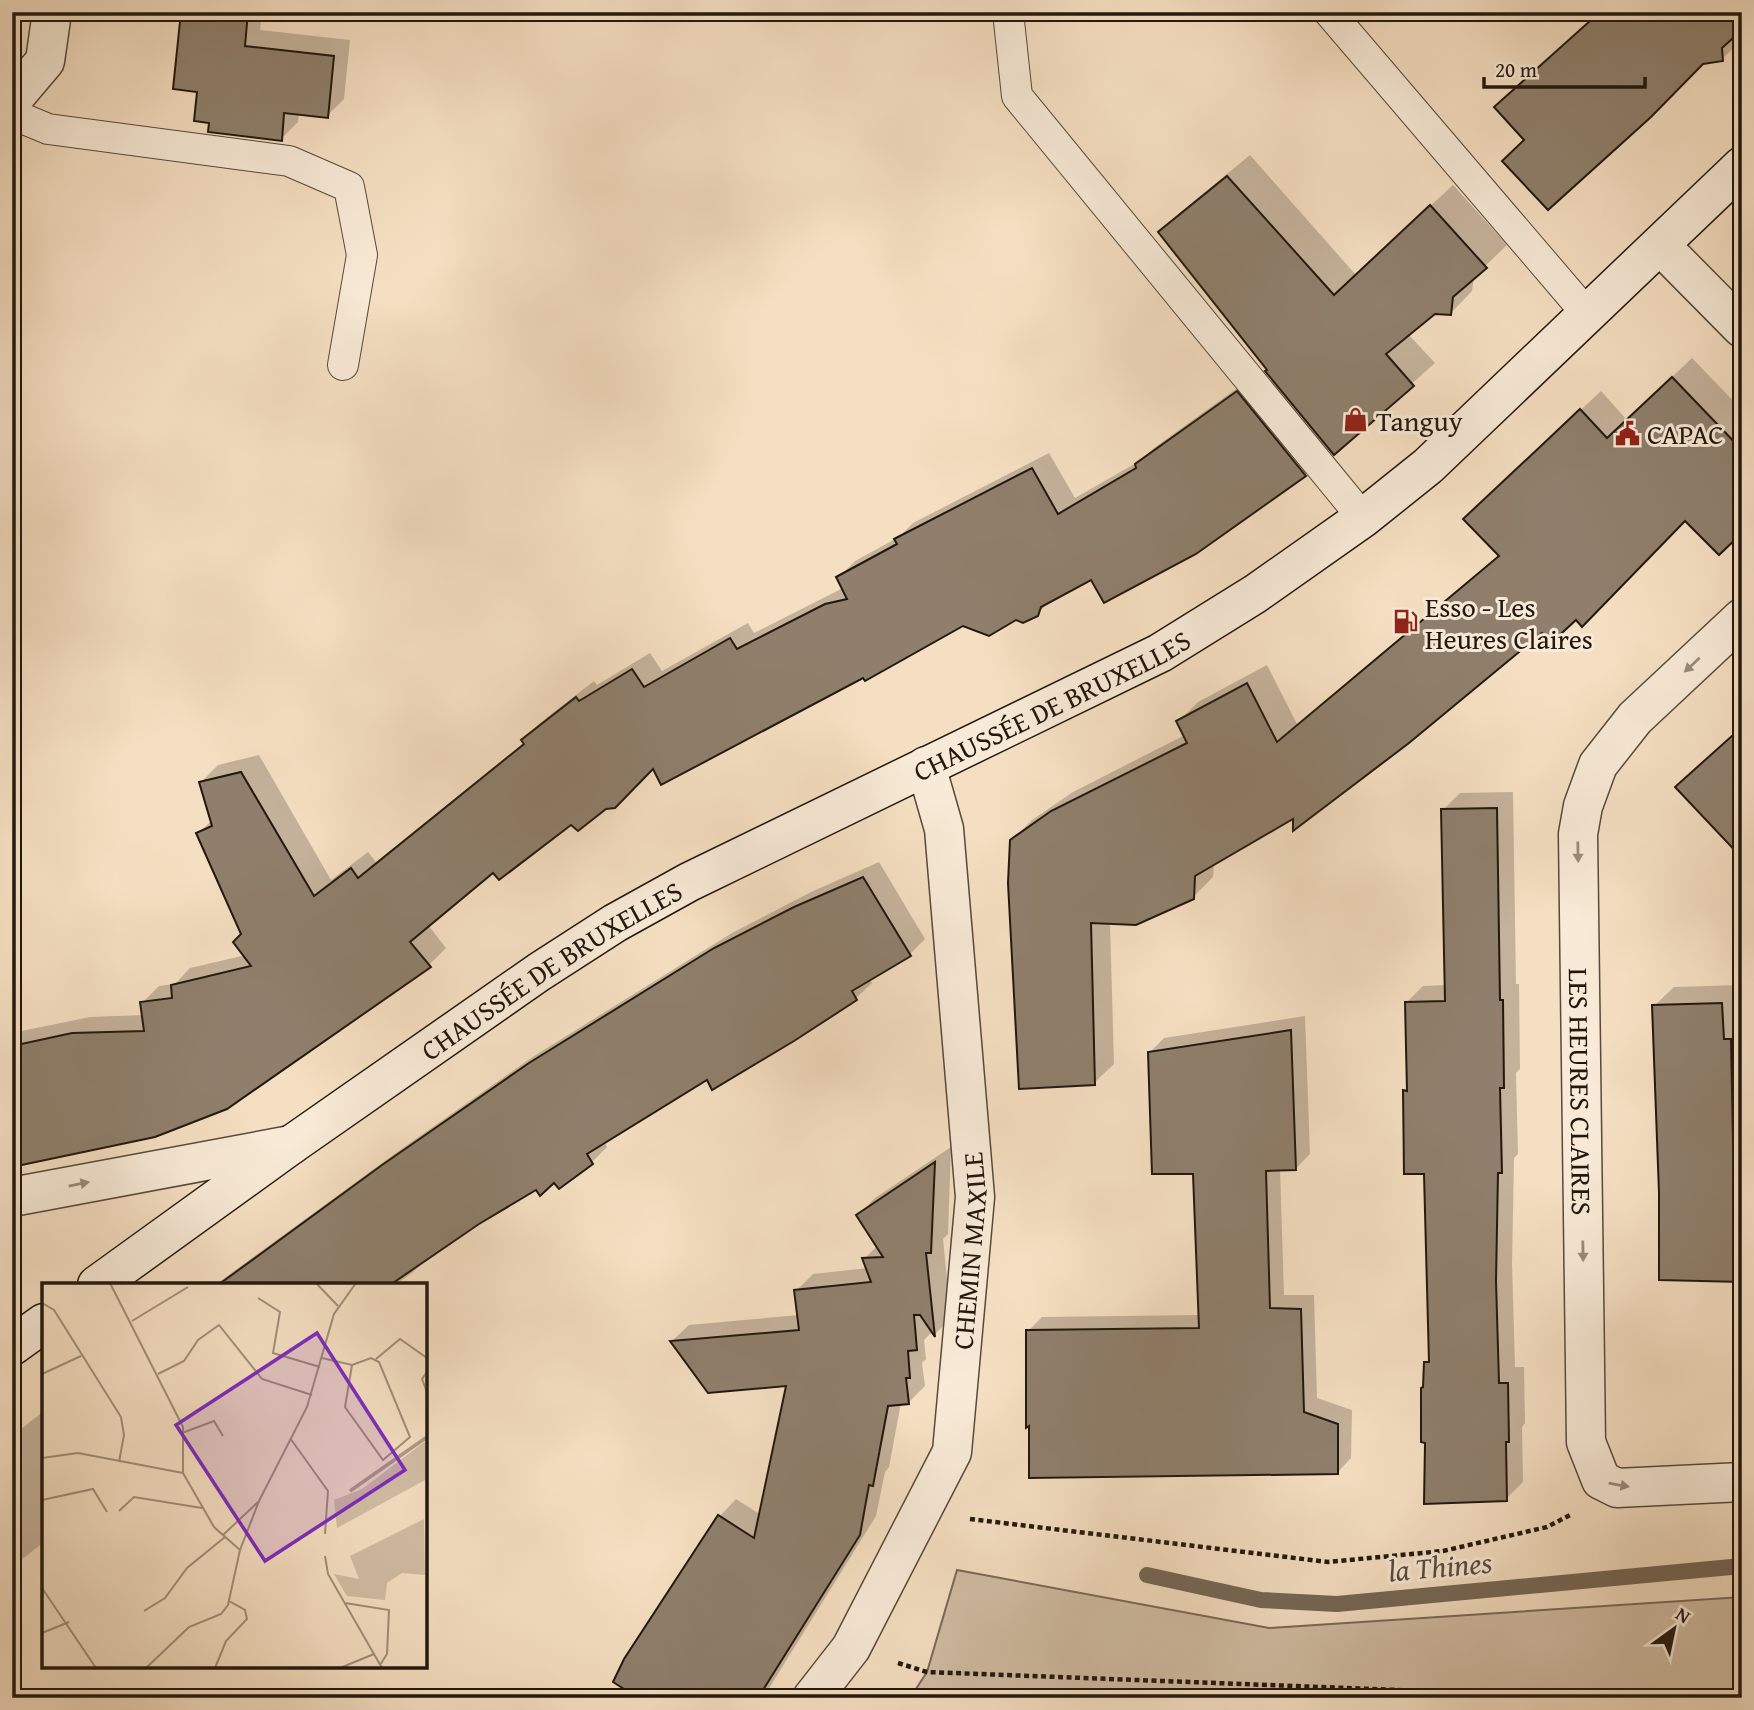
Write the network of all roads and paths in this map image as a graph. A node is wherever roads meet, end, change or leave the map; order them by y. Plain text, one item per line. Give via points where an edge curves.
1 (52, 12) edge
2 (1008, 12) edge
3 (1329, 12) edge
4 (12, 100) edge
5 (12, 114) edge
6 (1742, 166) edge
7 (1660, 245) junction
8 (1588, 315) junction
9 (1742, 328) edge
10 (343, 365) dead end
11 (1363, 518) junction
12 (1742, 618) edge
13 (926, 766) junction
14 (291, 1145) junction
15 (12, 1197) edge
16 (100, 1283) edge
17 (42, 1324) edge
18 (12, 1346) edge
19 (1742, 1482) edge
20 (1617, 1488) junction
21 (920, 1513) junction
22 (851, 1648) junction
23 (812, 1698) edge
24 (1609, 1698) edge

1 - 4 street via 45,61
2 - 11 lane via 1017,96
3 - 8 lane
5 - 10 lane via 48,129 289,161 349,187 362,255
6 - 7 street, CHAUSSÉE DE BRUXELLES
7 - 8 street, CHAUSSÉE DE BRUXELLES
7 - 9 street
8 - 11 street, CHAUSSÉE DE BRUXELLES via 1428,466
11 - 13 street, CHAUSSÉE DE BRUXELLES via 1160,653
12 -> 20 street, LES HEURES CLAIRES via 1635,718 1598,765 1578,834 1586,1442 1601,1480
13 - 14 street, CHAUSSÉE DE BRUXELLES via 615,923
13 - 21 street, CHEMIN MAXILE via 944,828 975,1197 953,1452
15 -> 14 street, CHAUSSÉE DE BRUXELLES
14 - 16 street, CHAUSSÉE DE BRUXELLES
17 - 18 street
20 -> 19 street
20 - 21 path via 1547,1527 1443,1551 1328,1562
21 - 22 street, CHEMIN MAXILE
22 - 23 street, CHEMIN MAXILE
22 - 24 path via 927,1672

